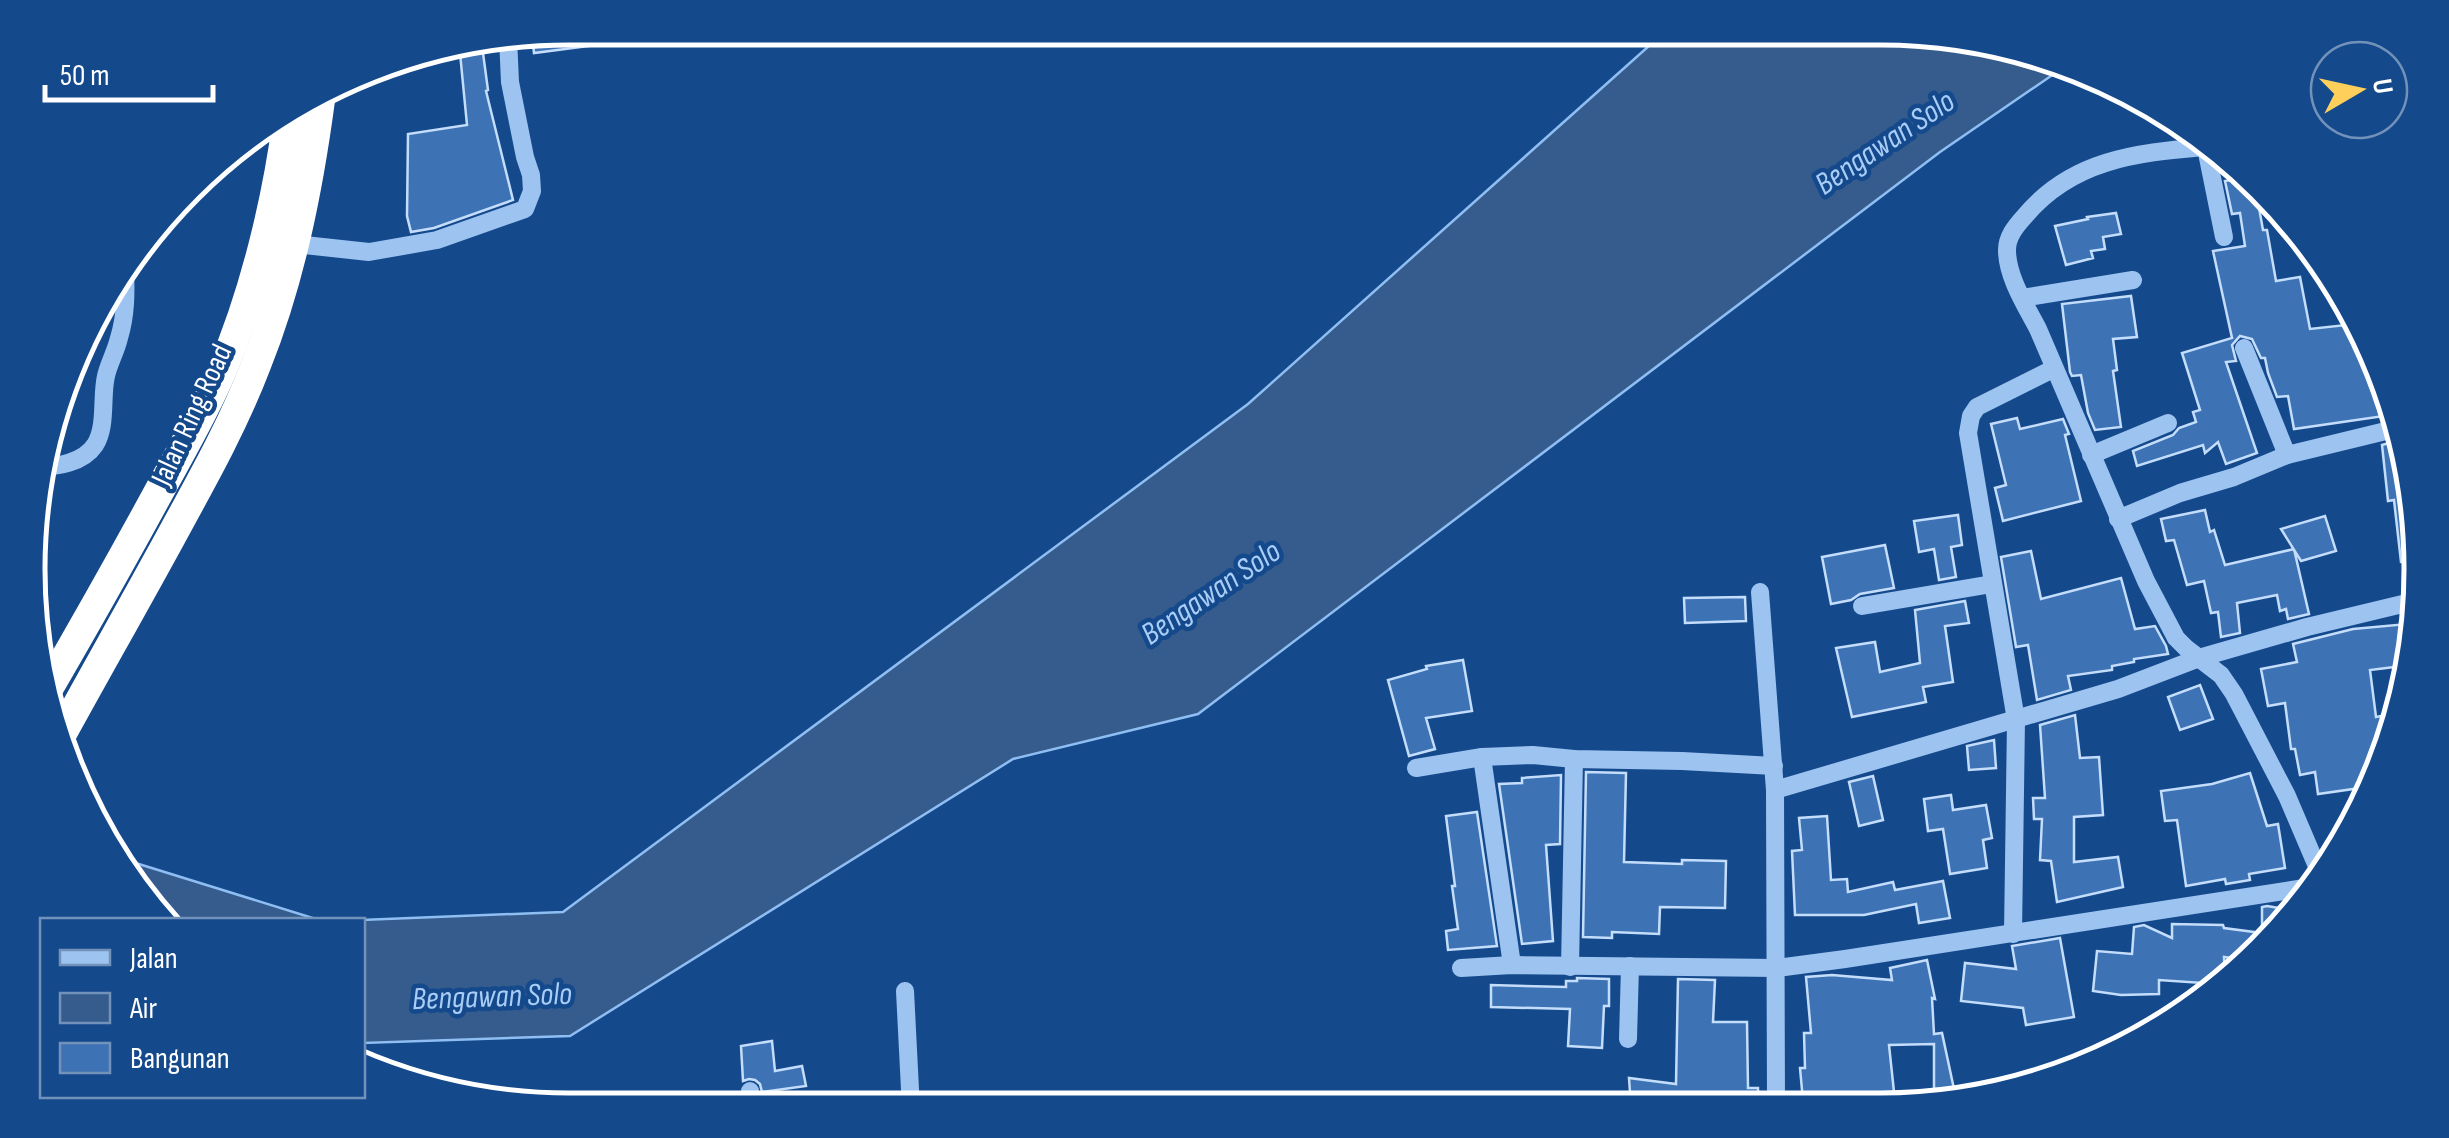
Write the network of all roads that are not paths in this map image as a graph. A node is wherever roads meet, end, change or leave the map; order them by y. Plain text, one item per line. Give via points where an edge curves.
1 (508, 48) edge
2 (318, 109) edge
3 (286, 128) edge
4 (2193, 149) edge
5 (2208, 160) edge
6 (2224, 237) dead end
7 (295, 244) junction
8 (2133, 280) dead end
9 (126, 290) edge
10 (2022, 298) junction
11 (2244, 348) dead end
12 (2053, 368) junction
13 (2168, 423) dead end
14 (2386, 432) edge
15 (2090, 455) junction
16 (2287, 455) junction
17 (56, 465) edge
18 (2118, 519) junction
19 (1992, 584) junction
20 (1760, 592) dead end
21 (2403, 604) edge
22 (1862, 606) dead end
23 (2199, 658) junction
24 (56, 675) edge
25 (2016, 720) junction
26 (68, 722) edge
27 (1482, 756) junction
28 (1574, 758) junction
29 (1774, 766) junction
30 (1416, 768) dead end
31 (1775, 790) junction
32 (2315, 861) edge
33 (2295, 890) edge
34 (2013, 934) junction
35 (1512, 965) junction
36 (1570, 966) junction
37 (1630, 966) junction
38 (1461, 968) dead end
39 (1777, 968) junction
40 (905, 991) dead end
41 (1628, 1039) dead end
42 (910, 1093) edge
43 (1776, 1093) edge

1 - 7 street via 531,176 525,210 437,240 369,252
2 - 7 highway, Jalan Ring Road
3 - 24 highway, Jalan Ring Road via 259,256 222,370
4 - 10 street via 2103,163 2068,177 2042,199 2007,246
5 - 6 street
7 - 26 highway, Jalan Ring Road via 235,416
8 - 10 street
9 - 17 street via 94,446
10 - 12 street
11 - 16 street
12 - 15 street
12 - 19 street via 1985,401 1971,416 1968,434
13 - 15 street
14 - 16 street
15 - 18 street
16 - 18 street
18 - 23 street via 2176,638
19 - 22 street
19 - 25 street
20 - 29 street
21 - 23 street
23 - 25 street
23 - 32 street via 2234,694
25 - 31 street
25 - 34 street
27 - 28 street
27 - 30 street
27 - 35 street
28 - 29 street
28 - 36 street
29 - 31 street
31 - 39 street
33 - 34 street
34 - 39 street
35 - 36 street
35 - 38 street
36 - 37 street
37 - 39 street
37 - 41 street
39 - 43 street
40 - 42 street

